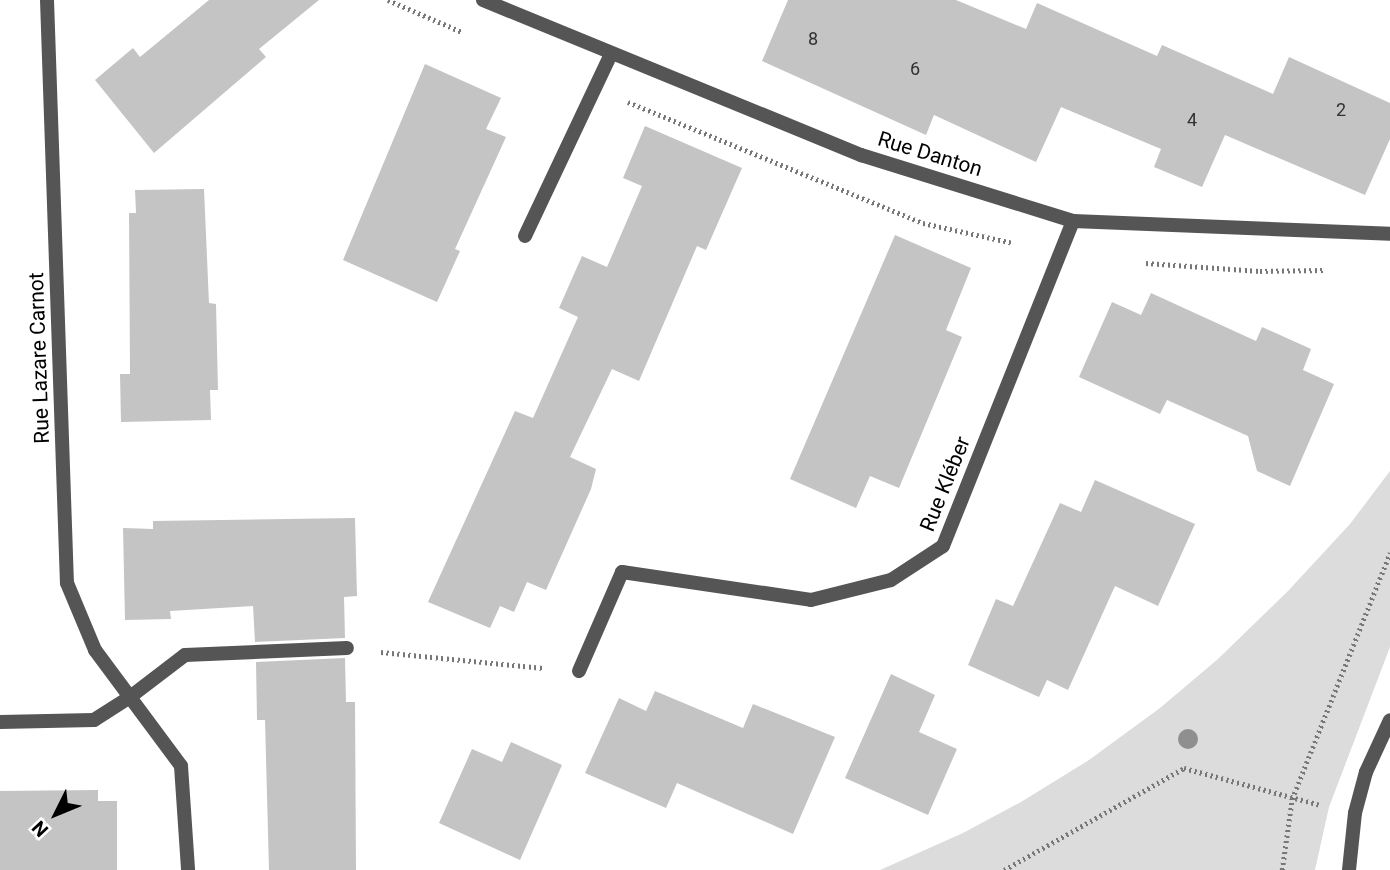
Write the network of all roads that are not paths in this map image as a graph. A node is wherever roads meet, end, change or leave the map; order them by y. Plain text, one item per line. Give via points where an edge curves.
1 (47, 0) edge
2 (483, 0) edge
3 (611, 54) junction
4 (1073, 221) junction
5 (1390, 234) edge
6 (525, 236) dead end
7 (347, 648) road end
8 (579, 671) road end
9 (130, 697) junction
10 (1390, 720) edge
11 (0, 722) edge
12 (188, 870) edge
13 (1349, 870) edge

1 - 9 street, Rue Lazare Carnot via 68,583 95,650
2 - 3 street, Rue Danton
3 - 4 street, Rue Danton via 861,155
3 - 6 street
4 - 5 street, Rue Danton
4 - 8 street, Rue Kléber via 943,547 891,580 811,600 622,572
7 - 9 street via 185,655
9 - 11 street via 94,719
9 - 12 street, Rue Lazare Carnot via 181,766
10 - 13 street via 1366,772 1355,813

